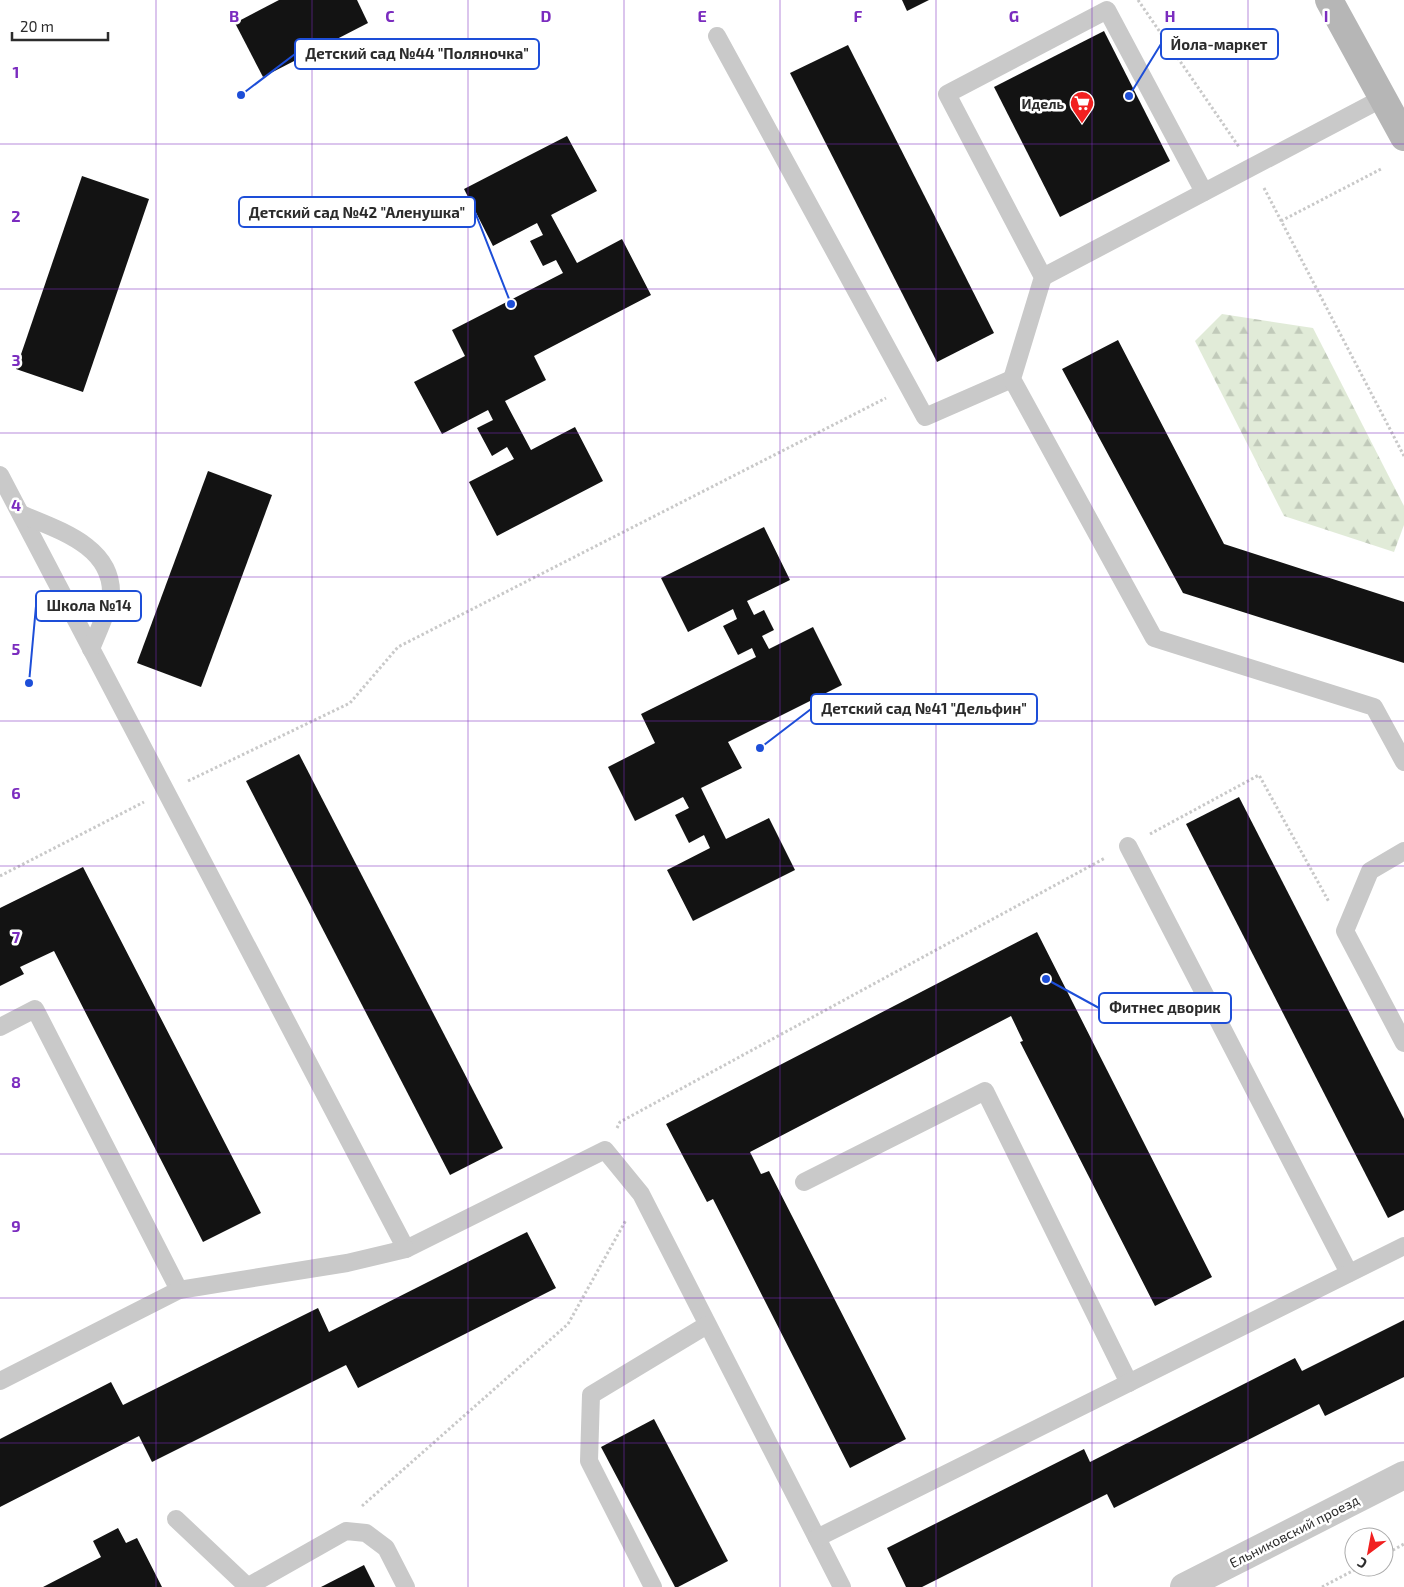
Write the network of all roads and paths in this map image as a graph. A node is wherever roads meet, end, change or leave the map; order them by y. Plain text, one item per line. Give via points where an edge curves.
1 (1138, 0) edge
2 (1328, 0) edge
3 (717, 36) dead end
4 (1382, 98) junction
5 (1404, 137) edge
6 (1253, 167) junction
7 (1383, 168) dead end
8 (1204, 192) junction
9 (1281, 222) junction
10 (1043, 277) junction
11 (1012, 379) junction
12 (908, 386) junction
13 (1404, 456) edge
14 (0, 475) edge
15 (21, 514) junction
16 (91, 649) junction
17 (1404, 762) edge
18 (166, 791) junction
19 (1128, 846) junction
20 (1404, 851) edge
21 (0, 876) edge
22 (1345, 931) junction
23 (0, 1027) edge
24 (1404, 1043) edge
25 (605, 1150) junction
26 (804, 1182) dead end
27 (641, 1194) junction
28 (1404, 1246) edge
29 (406, 1249) junction
30 (1349, 1273) junction
31 (179, 1290) junction
32 (708, 1325) junction
33 (0, 1381) edge
34 (1129, 1383) junction
35 (1404, 1475) edge
36 (176, 1519) dead end
37 (346, 1531) junction
38 (817, 1538) junction
39 (1344, 1575) edge
40 (248, 1587) edge
41 (406, 1587) edge
42 (653, 1587) edge
43 (842, 1587) edge
44 (1184, 1587) edge
45 (1322, 1587) edge

1 - 6 path
2 - 4 main road
3 - 12 lane
4 - 5 main road
4 - 6 lane
6 - 8 lane
6 - 9 path
7 - 9 path
8 - 10 lane
8 - 10 lane via 1108,10 964,85 947,94
9 - 13 path
10 - 11 lane
11 - 12 lane via 925,417
11 - 17 lane via 1154,638 1374,707
12 - 18 path via 398,646 350,703
14 - 15 lane
15 - 16 lane
15 - 16 lane via 80,540 106,566 111,596
16 - 18 lane
18 - 21 path
18 - 29 lane
19 - 22 path via 1259,775
19 - 25 path via 620,1122
19 - 30 lane
20 - 22 lane via 1370,871
22 - 24 lane
23 - 31 lane via 34,1009
25 - 27 lane
25 - 29 lane
26 - 34 lane via 985,1091
27 - 32 lane
27 - 37 path via 568,1324 354,1513
28 - 30 lane
29 - 31 lane via 347,1263
30 - 34 lane
31 - 33 lane
32 - 38 lane
32 - 42 lane via 591,1395 590,1461
34 - 38 lane
35 - 44 street, Ельниковский проезд
36 - 40 lane
37 - 40 lane
37 - 41 lane via 366,1533 386,1548
38 - 43 lane
39 - 45 path

